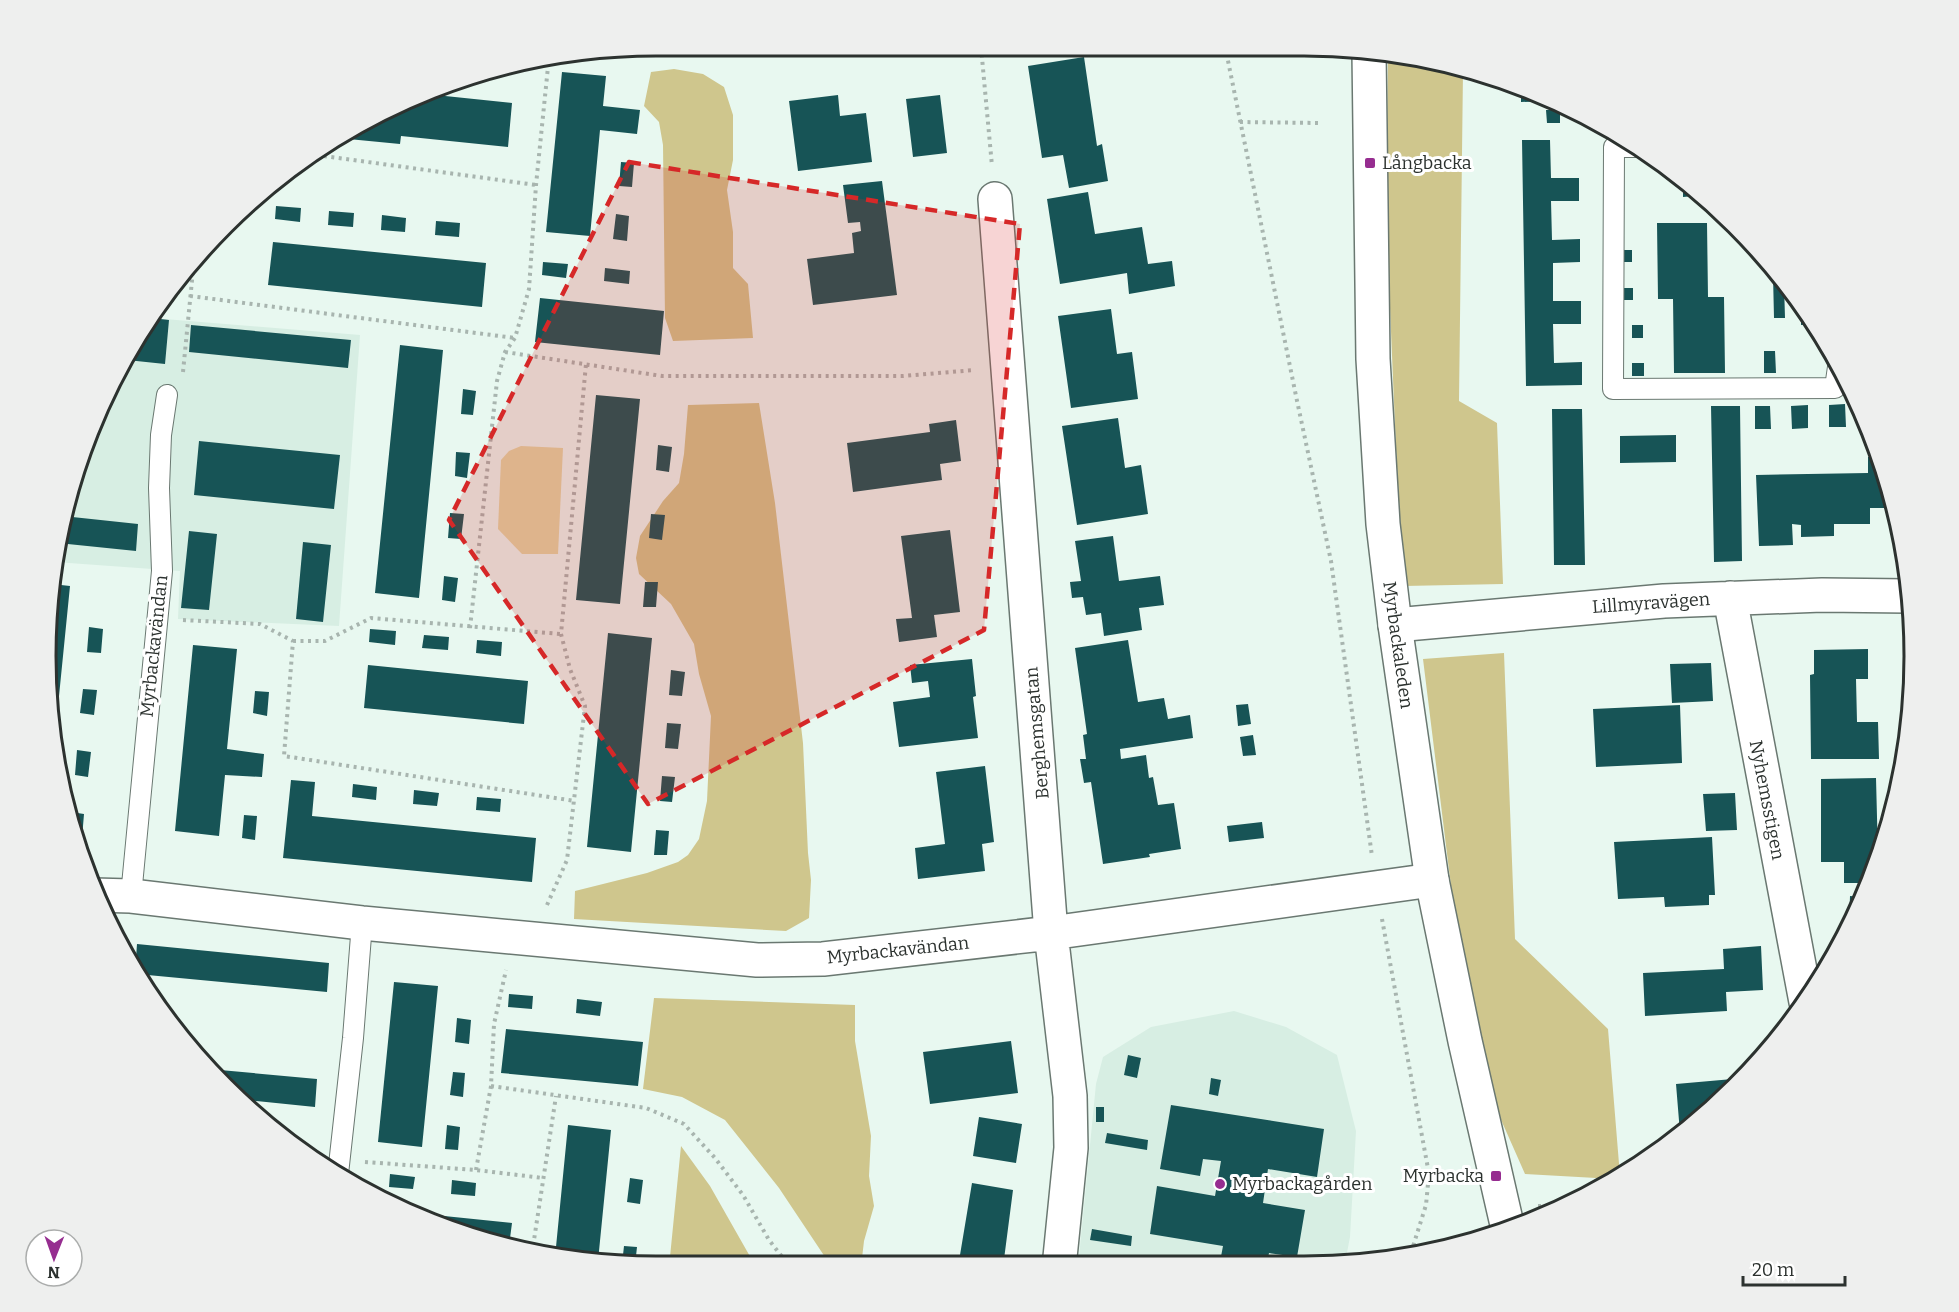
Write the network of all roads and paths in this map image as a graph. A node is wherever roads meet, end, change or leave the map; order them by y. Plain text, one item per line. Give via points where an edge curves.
1 (982, 55) edge
2 (1227, 55) edge
3 (1369, 60) edge
4 (548, 66) edge
5 (1240, 122) junction
6 (1319, 123) dead end
7 (1621, 147) edge
8 (324, 156) edge
9 (536, 184) junction
10 (995, 199) joint
11 (192, 275) edge
12 (190, 296) junction
13 (515, 338) junction
14 (505, 352) junction
15 (586, 364) junction
16 (1008, 366) junction
17 (183, 375) dead end
18 (1836, 380) edge
19 (167, 395) dead end
20 (1900, 596) edge
21 (1730, 598) junction
22 (156, 618) junction
23 (1395, 625) junction
24 (470, 628) junction
25 (561, 634) junction
26 (293, 641) junction
27 (575, 801) junction
28 (1432, 880) junction
29 (1376, 887) junction
30 (105, 895) edge
31 (131, 896) junction
32 (362, 922) junction
33 (1052, 933) junction
34 (523, 938) junction
35 (1803, 988) edge
36 (491, 1086) junction
37 (556, 1096) junction
38 (339, 1166) edge
39 (342, 1167) edge
40 (476, 1170) junction
41 (543, 1178) junction
42 (1531, 1205) dead end
43 (1546, 1205) edge
44 (1506, 1221) edge
45 (533, 1244) edge
46 (1413, 1246) edge
47 (781, 1256) edge
48 (1060, 1256) edge

1 - 10 path
2 - 5 path
3 - 23 street, Myrbackaleden via 1373,359 1383,524
4 - 9 path
5 - 6 path
5 - 29 path via 1331,561
7 - 18 lane via 1614,147 1613,389 1835,388
8 - 9 path
9 - 13 path via 529,290
10 - 16 street, Berghemsgatan
11 - 12 path
12 - 13 path
12 - 17 path
13 - 14 path
14 - 15 path
14 - 24 path via 497,381
15 - 16 path via 662,376 758,377 903,376
15 - 25 path
16 - 33 street, Berghemsgatan
19 - 22 lane, Myrbackavändan via 161,435 162,571
20 - 21 street, Lillmyravägen
21 - 23 street, Lillmyravägen
21 - 35 street, Nyhemsstigen
22 - 26 path via 260,624
22 - 31 lane, Myrbackavändan
23 - 28 street, Myrbackaleden
24 - 25 path
24 - 26 path via 371,618 325,641
25 - 27 path via 585,706
26 - 27 path via 284,756
27 - 34 path via 567,860
28 - 29 street, Myrbackavändan
28 - 44 street, Myrbackaleden
29 - 33 street, Myrbackavändan
29 - 46 path via 1429,1174 1426,1205
30 - 31 street, Myrbackavändan
31 - 32 street, Myrbackavändan
32 - 34 street, Myrbackavändan
32 - 38 lane
33 - 34 street, Myrbackavändan via 823,959 757,960
33 - 48 street, Berghemsgatan via 1070,1096 1071,1148
34 - 36 path via 494,1024
36 - 37 path
36 - 40 path
37 - 41 path
37 - 47 path via 646,1108 684,1124 743,1195
39 - 40 path
40 - 41 path
41 - 45 path
42 - 43 path

